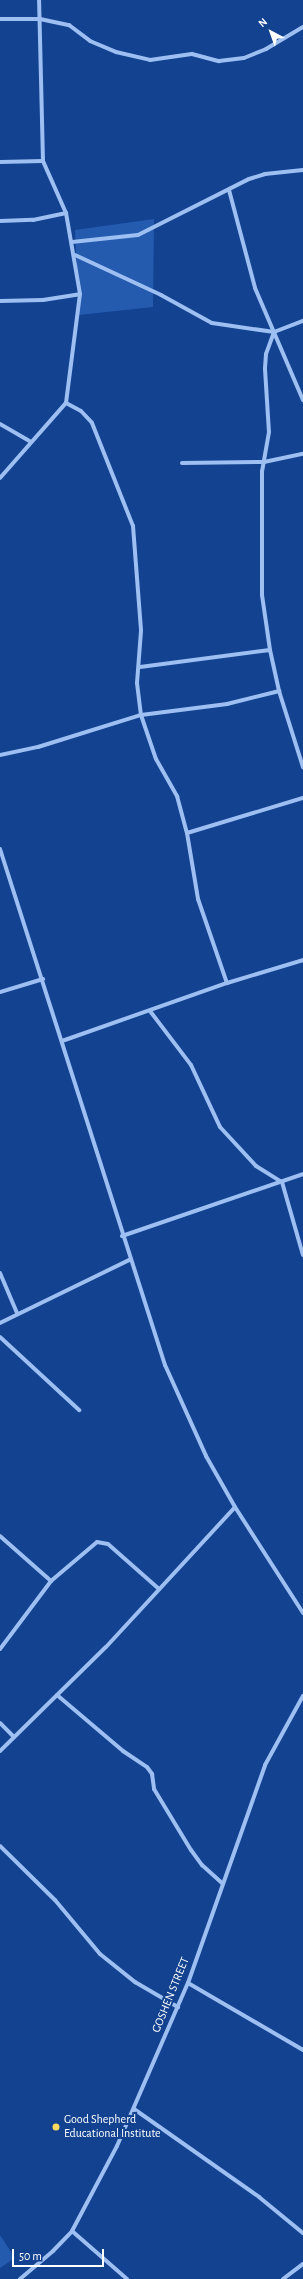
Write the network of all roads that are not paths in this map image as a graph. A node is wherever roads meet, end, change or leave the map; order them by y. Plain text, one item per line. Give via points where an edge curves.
1 (39, 0) edge
2 (0, 19) edge
3 (40, 19) junction
4 (303, 27) edge
5 (43, 161) junction
6 (0, 162) edge
7 (303, 170) edge
8 (229, 190) junction
9 (66, 213) junction
10 (0, 221) edge
11 (72, 242) junction
12 (75, 255) junction
13 (80, 294) junction
14 (0, 300) edge
15 (303, 322) edge
16 (274, 332) junction
17 (303, 400) edge
18 (66, 403) junction
19 (0, 424) edge
20 (30, 441) junction
21 (303, 454) edge
22 (264, 462) junction
23 (182, 463) dead end
24 (0, 478) edge
25 (270, 650) junction
26 (140, 667) junction
27 (279, 691) junction
28 (141, 715) junction
29 (0, 755) edge
30 (303, 767) edge
31 (303, 798) edge
32 (186, 833) junction
33 (0, 848) edge
34 (303, 960) edge
35 (42, 979) junction
36 (227, 983) junction
37 (0, 992) edge
38 (150, 1011) junction
39 (62, 1041) junction
40 (303, 1174) edge
41 (282, 1182) junction
42 (122, 1236) junction
43 (303, 1255) edge
44 (129, 1260) junction
45 (0, 1273) edge
46 (17, 1313) junction
47 (0, 1323) edge
48 (0, 1337) edge
49 (79, 1410) dead end
50 (235, 1507) junction
51 (0, 1536) edge
52 (51, 1581) junction
53 (159, 1589) junction
54 (303, 1613) edge
55 (0, 1649) edge
56 (56, 1695) junction
57 (303, 1696) edge
58 (0, 1723) edge
59 (13, 1736) junction
60 (0, 1751) edge
61 (0, 1846) edge
62 (223, 1884) junction
63 (188, 1983) junction
64 (178, 2007) junction
65 (303, 2049) edge
66 (134, 2109) junction
67 (72, 2231) junction
68 (303, 2233) edge
69 (303, 2264) edge
70 (20, 2279) edge
71 (127, 2279) edge
72 (283, 2279) edge

1 - 3 street
2 - 3 street
3 - 4 street via 69,26 90,41 116,52 150,60 192,54 219,61 244,58 266,49
3 - 5 street
5 - 6 street
5 - 9 street
7 - 8 street via 265,174
8 - 11 street via 138,235
8 - 16 street via 256,288
9 - 10 street via 28,221
9 - 11 street
11 - 12 street
12 - 13 street
12 - 16 street via 161,295 212,323
13 - 14 street via 44,300
13 - 18 street
15 - 16 street
16 - 17 street
16 - 22 street via 266,354 269,432
18 - 20 street
18 - 26 street via 81,411 92,423 132,526 139,585
19 - 20 street
20 - 24 street
21 - 22 street
22 - 23 street
22 - 25 street via 262,595
25 - 26 street
25 - 27 street
26 - 28 street via 137,683
27 - 28 street via 227,704
27 - 30 street
28 - 29 street via 38,747
28 - 32 street via 156,759 177,796
31 - 32 street
32 - 36 street via 198,899
33 - 35 street
34 - 36 street
35 - 37 street
35 - 39 street
36 - 38 street
38 - 39 street
38 - 41 street via 191,1065 220,1127 256,1166
39 - 42 street
40 - 41 street
41 - 42 street
41 - 43 street
42 - 44 street
44 - 46 street
44 - 50 street via 179,1400
45 - 46 street
46 - 47 street
48 - 49 street
50 - 53 street
50 - 54 street
51 - 52 street
52 - 53 street via 97,1542 102,1541
52 - 55 street
53 - 56 street
56 - 59 street
56 - 62 street via 123,1751 147,1767 152,1774 154,1788 191,1850 202,1865
57 - 62 street, GOSHEN STREET via 265,1765
58 - 59 street
59 - 60 street
61 - 64 street via 55,1900 100,1954 135,1982
62 - 63 street, GOSHEN STREET
63 - 64 street, GOSHEN STREET
63 - 65 street
64 - 66 street, GOSHEN STREET
66 - 67 street, GOSHEN STREET
66 - 68 street via 259,2197
67 - 70 street, GOSHEN STREET
67 - 71 street
69 - 72 street

